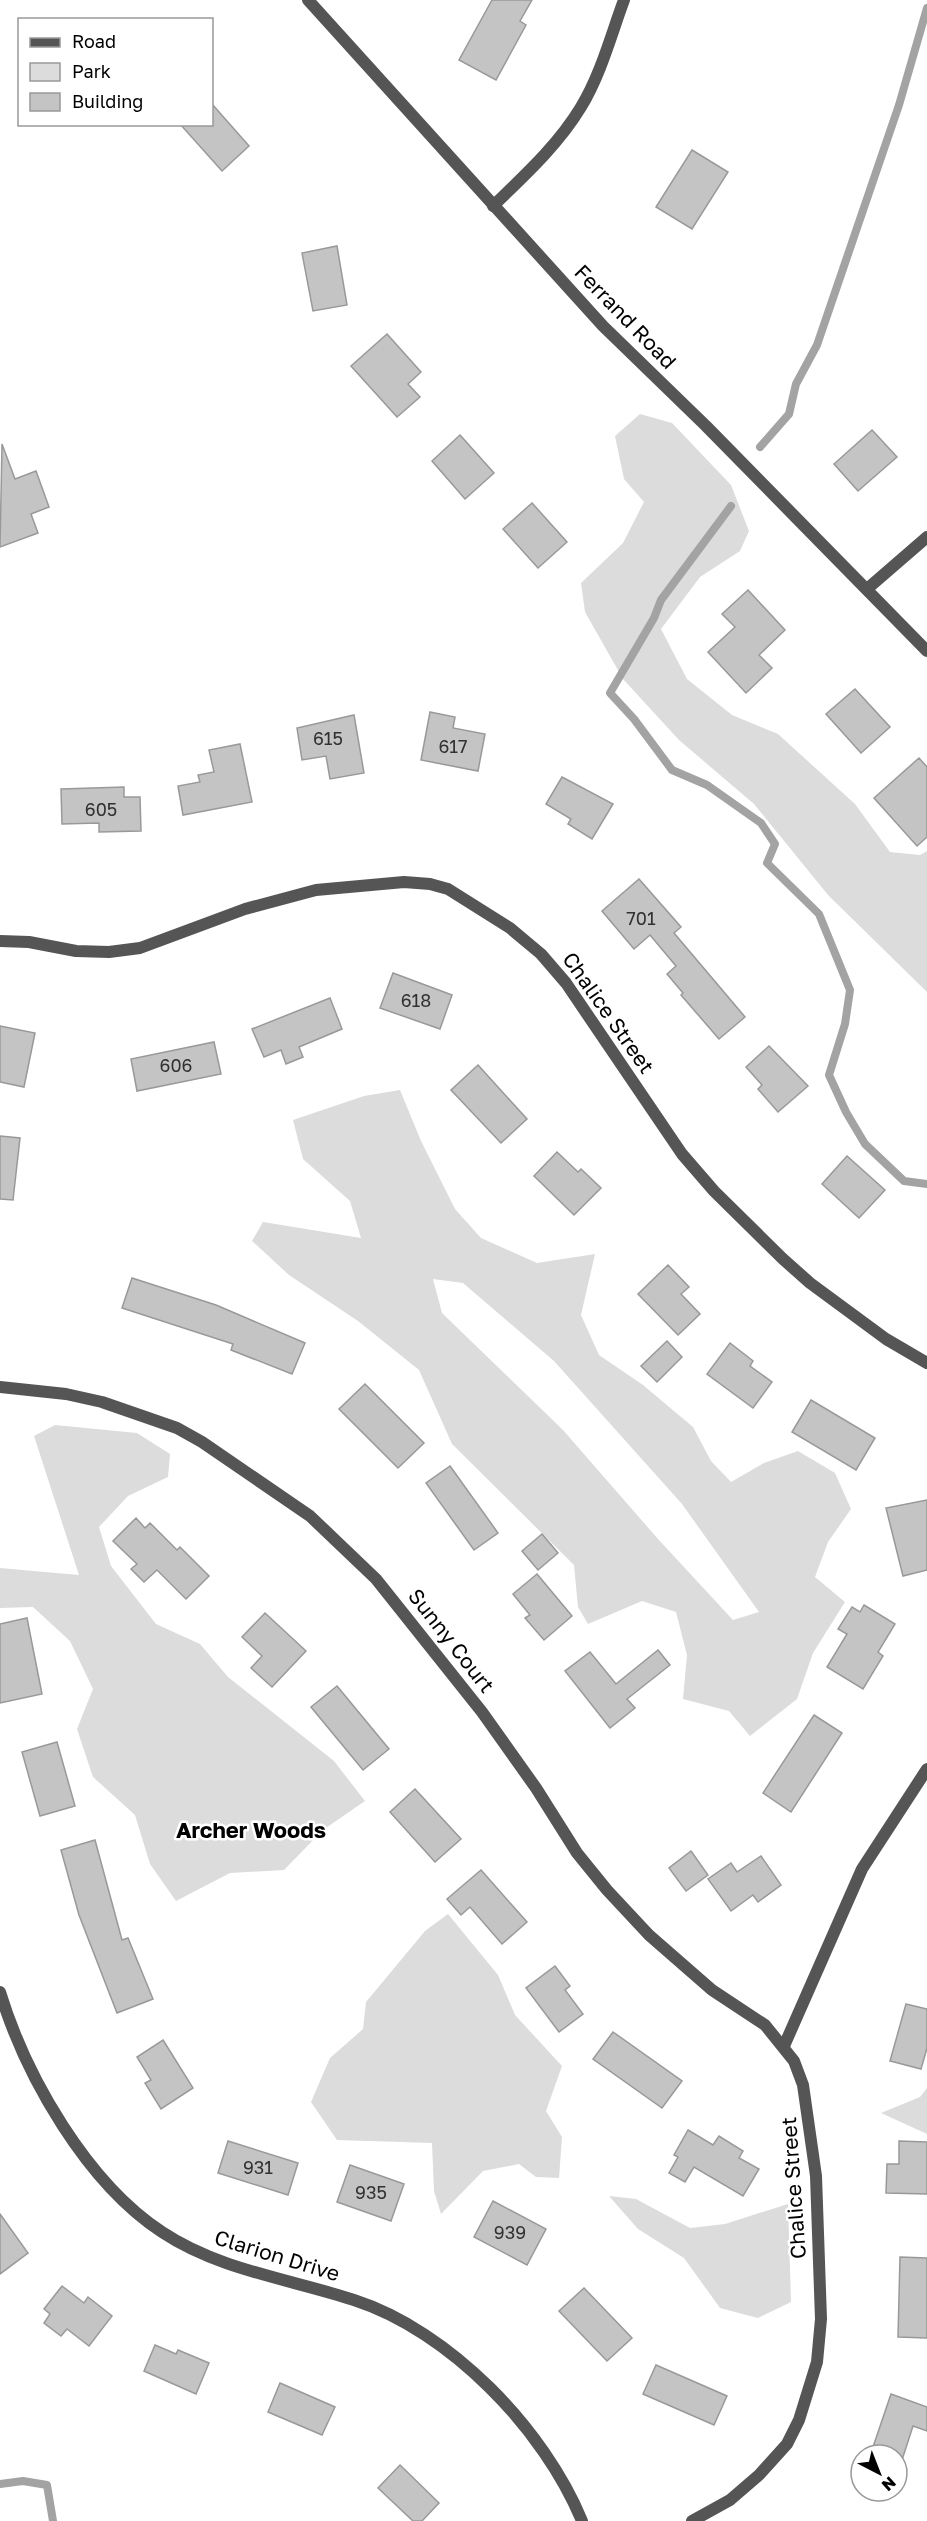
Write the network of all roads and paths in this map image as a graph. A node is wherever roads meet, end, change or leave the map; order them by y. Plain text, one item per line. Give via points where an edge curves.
1 (308, 0) edge
2 (624, 0) edge
3 (493, 206) junction
4 (927, 537) edge
5 (867, 588) junction
6 (927, 651) edge
7 (0, 941) edge
8 (927, 1363) edge
9 (0, 1387) edge
10 (927, 1769) edge
11 (0, 1992) edge
12 (784, 2046) junction
13 (582, 2521) edge
14 (692, 2521) edge

1 - 3 street, Ferrand Road
2 - 3 street via 582,106 561,137
3 - 5 street, Ferrand Road via 603,326
4 - 5 street
5 - 6 street, Ferrand Road
7 - 8 street, Chalice Street via 76,951 130,949 245,909 316,890 404,882 448,889 510,928 542,954 566,983 682,1154 714,1191 810,1283 886,1339
9 - 12 street, Sunny Court via 102,1402 177,1428 260,1480 318,1523 376,1579 482,1712 577,1853 607,1890 667,1951 712,1989 765,2025
10 - 12 street via 862,1869
11 - 13 street, Clarion Drive via 29,2066 57,2116 107,2184 135,2211 163,2233 217,2260 355,2300 416,2330 508,2404 558,2471
12 - 14 street, Chalice Street via 803,2085 814,2145 821,2319 817,2362 799,2420 787,2444 730,2500

